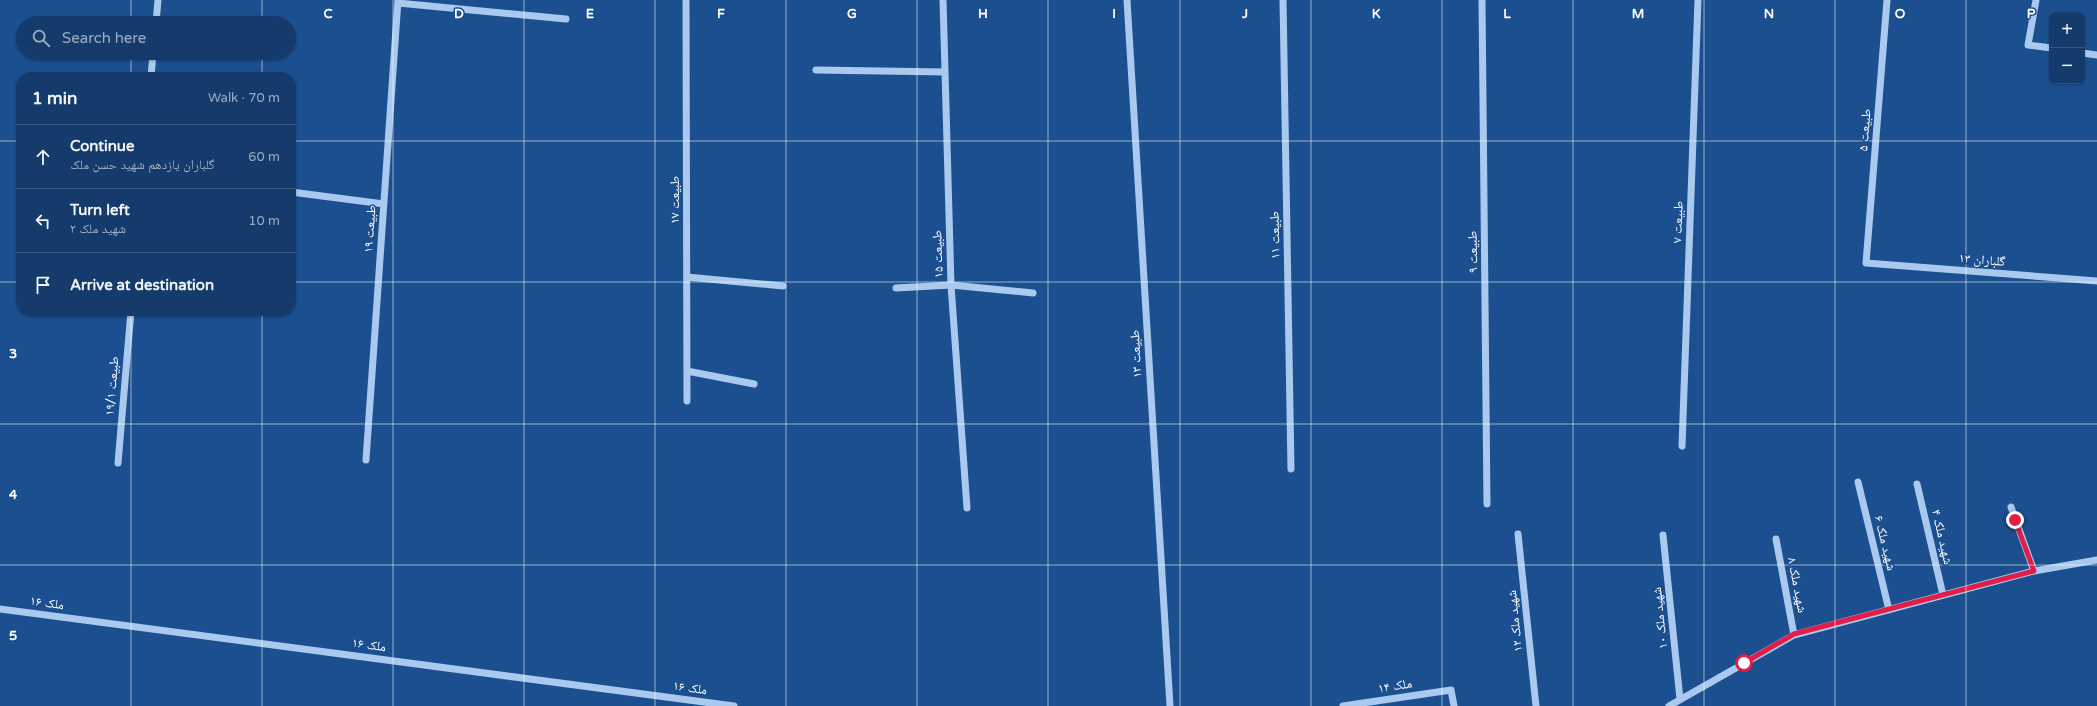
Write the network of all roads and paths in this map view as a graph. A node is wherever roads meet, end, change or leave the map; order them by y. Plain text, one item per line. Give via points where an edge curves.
1 (158, 0) edge
2 (686, 0) edge
3 (943, 0) edge
4 (1127, 0) edge
5 (1283, 0) edge
6 (1482, 0) edge
7 (1698, 0) edge
8 (1887, 0) edge
9 (2036, 0) edge
10 (398, 2) edge
11 (157, 16) edge
12 (566, 19) dead end
13 (2049, 48) edge
14 (2085, 53) edge
15 (2097, 55) edge
16 (152, 60) edge
17 (816, 70) dead end
18 (151, 72) edge
19 (945, 72) junction
20 (296, 193) edge
21 (384, 204) junction
22 (1866, 263) joint
23 (687, 277) junction
24 (2097, 281) edge
25 (951, 285) junction
26 (783, 286) dead end
27 (896, 288) dead end
28 (1033, 293) dead end
29 (131, 316) edge
30 (687, 371) junction
31 (754, 384) dead end
32 (687, 401) dead end
33 (1682, 446) dead end
34 (366, 460) dead end
35 (118, 463) dead end
36 (1291, 469) dead end
37 (1858, 482) dead end
38 (1917, 484) dead end
39 (1487, 504) dead end
40 (2011, 507) dead end
41 (967, 508) dead end
42 (1518, 534) dead end
43 (1663, 535) dead end
44 (1776, 540) dead end
45 (2097, 560) edge
46 (2034, 571) junction
47 (1944, 595) junction
48 (0, 609) edge
49 (1889, 610) junction
50 (1794, 634) junction
51 (672, 698) junction
52 (1680, 699) junction
53 (672, 706) edge
54 (734, 706) edge
55 (1170, 706) edge
56 (1343, 706) edge
57 (1454, 706) edge
58 (1536, 706) edge
59 (1669, 706) edge

1 - 11 street
2 - 23 street, طبیعت ۱۷
3 - 19 street, طبیعت ۱۵
4 - 55 street, طبیعت ۱۳
5 - 36 street, طبیعت ۱۱
6 - 39 street, طبیعت ۹
7 - 33 street, طبیعت ۷
8 - 22 street, ۵ طبیعت
9 - 13 street via 2028,45
10 - 12 street
10 - 21 street, طبیعت ۱۹
14 - 15 street
16 - 18 street
17 - 19 street
19 - 25 street, طبیعت ۱۵
20 - 21 street
21 - 34 street, طبیعت ۱۹
22 - 24 street, ۱۳ گلباران
23 - 26 street
23 - 30 street, طبیعت ۱۷
25 - 27 street
25 - 28 street
25 - 41 street, طبیعت ۱۵
29 - 35 street, طبیعت ۱۹/۱
30 - 31 street
30 - 32 street, طبیعت ۱۷
37 - 49 street, ۶ شهید ملک
38 - 47 street, ۴ شهید ملک
40 - 46 street
42 - 58 street, ۱۲ شهید ملک
43 - 52 street, ۱۰ شهید ملک
44 - 50 street, ۸ شهید ملک
45 - 46 street
46 - 47 street
47 - 49 street
48 - 51 street, ملک ۱۶
49 - 50 street
50 - 52 street
51 - 53 street
51 - 54 street, ملک ۱۶
52 - 59 street
56 - 57 street, ملک ۱۴ via 1451,690

